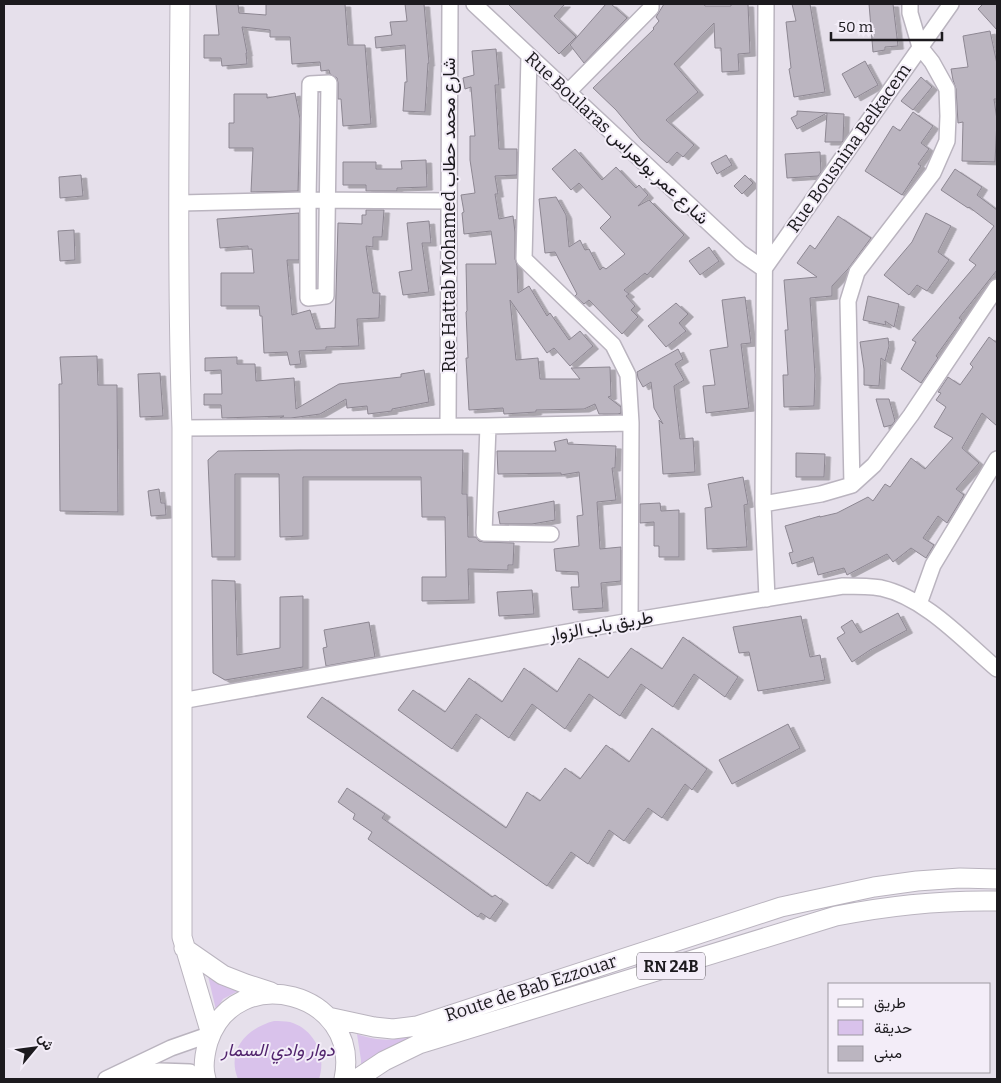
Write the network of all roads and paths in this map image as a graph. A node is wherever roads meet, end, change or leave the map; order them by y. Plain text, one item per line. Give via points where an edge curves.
1 (180, 4) edge
2 (450, 4) edge
3 (474, 4) edge
4 (651, 4) edge
5 (766, 4) edge
6 (910, 4) edge
7 (951, 4) edge
8 (920, 47) junction
9 (529, 56) junction
10 (567, 93) junction
11 (308, 200) junction
12 (327, 200) junction
13 (449, 201) junction
14 (180, 203) junction
15 (764, 269) junction
16 (997, 287) edge
17 (631, 423) junction
18 (448, 426) junction
19 (488, 426) junction
20 (182, 428) junction
21 (997, 459) edge
22 (852, 485) junction
23 (763, 504) junction
24 (551, 534) dead end
25 (766, 599) junction
26 (919, 604) junction
27 (630, 621) junction
28 (997, 670) edge
29 (181, 701) junction
30 (997, 879) edge
31 (997, 901) edge
32 (781, 907) junction
33 (743, 918) junction
34 (776, 934) junction
35 (748, 942) junction
36 (184, 948) junction
37 (275, 993) junction
38 (328, 1017) junction
39 (211, 1034) junction
40 (205, 1053) junction
41 (392, 1057) junction
42 (106, 1079) edge
43 (199, 1079) edge
44 (206, 1079) edge
45 (344, 1079) edge
46 (357, 1079) edge
47 (383, 1079) edge

1 - 14 main road
2 - 13 street, Rue Hattab Mohamed شارع محمد حطاب
3 - 9 street, Rue Boularas شارع عمر بولعراس
4 - 10 street via 651,8
5 - 15 street
6 - 8 street
7 - 8 street, Rue Bousnina Belkacem
8 - 15 street, Rue Bousnina Belkacem
8 - 22 street via 947,89 946,141 933,173 857,272 848,301
9 - 10 street, Rue Boularas شارع عمر بولعراس
9 - 17 street via 524,259 613,345 628,375
10 - 15 street, Rue Boularas شارع عمر بولعراس via 741,253
11 - 12 street
11 - 12 street via 308,298 326,296
11 - 12 street via 310,84 329,83
11 - 14 street
12 - 13 street
13 - 18 street, Rue Hattab Mohamed شارع محمد حطاب
14 - 20 main road
15 - 23 street
16 - 22 street via 911,415 874,465
17 - 19 street
17 - 27 street
18 - 19 street
18 - 20 street
19 - 24 street via 484,533
20 - 29 main road
21 - 26 street via 933,565
22 - 23 street
23 - 25 street
25 - 26 street, طريق باب الزوار via 843,586 862,586 881,588
25 - 27 street, طريق باب الزوار
26 - 28 street, طريق باب الزوار
27 - 29 street, طريق باب الزوار
29 - 36 main road
30 - 32 main road, Route de Bab Ezzouar via 925,880 874,886
31 - 34 main road, Route de Bab Ezzouar / RN 24B via 920,903 878,908 836,916
32 - 33 main road, Route de Bab Ezzouar
32 - 34 main road via 776,917
33 - 35 main road via 749,927
33 - 38 main road, Route de Bab Ezzouar via 417,1026 393,1029
34 - 35 main road, Route de Bab Ezzouar / RN 24B
35 - 41 main road, Route de Bab Ezzouar / RN 24B via 433,1040
36 - 37 main road via 223,975
36 - 39 main road
37 - 38 main road via 294,996 312,1004
37 - 39 main road via 255,996 237,1004 222,1017
38 - 45 main road via 339,1032 345,1051
39 - 40 main road
39 - 42 street via 171,1048
40 - 43 main road
40 - 44 main road
41 - 46 main road, Route de Bab Ezzouar / RN 24B
41 - 47 main road
42 - 43 street via 160,1071 190,1072

